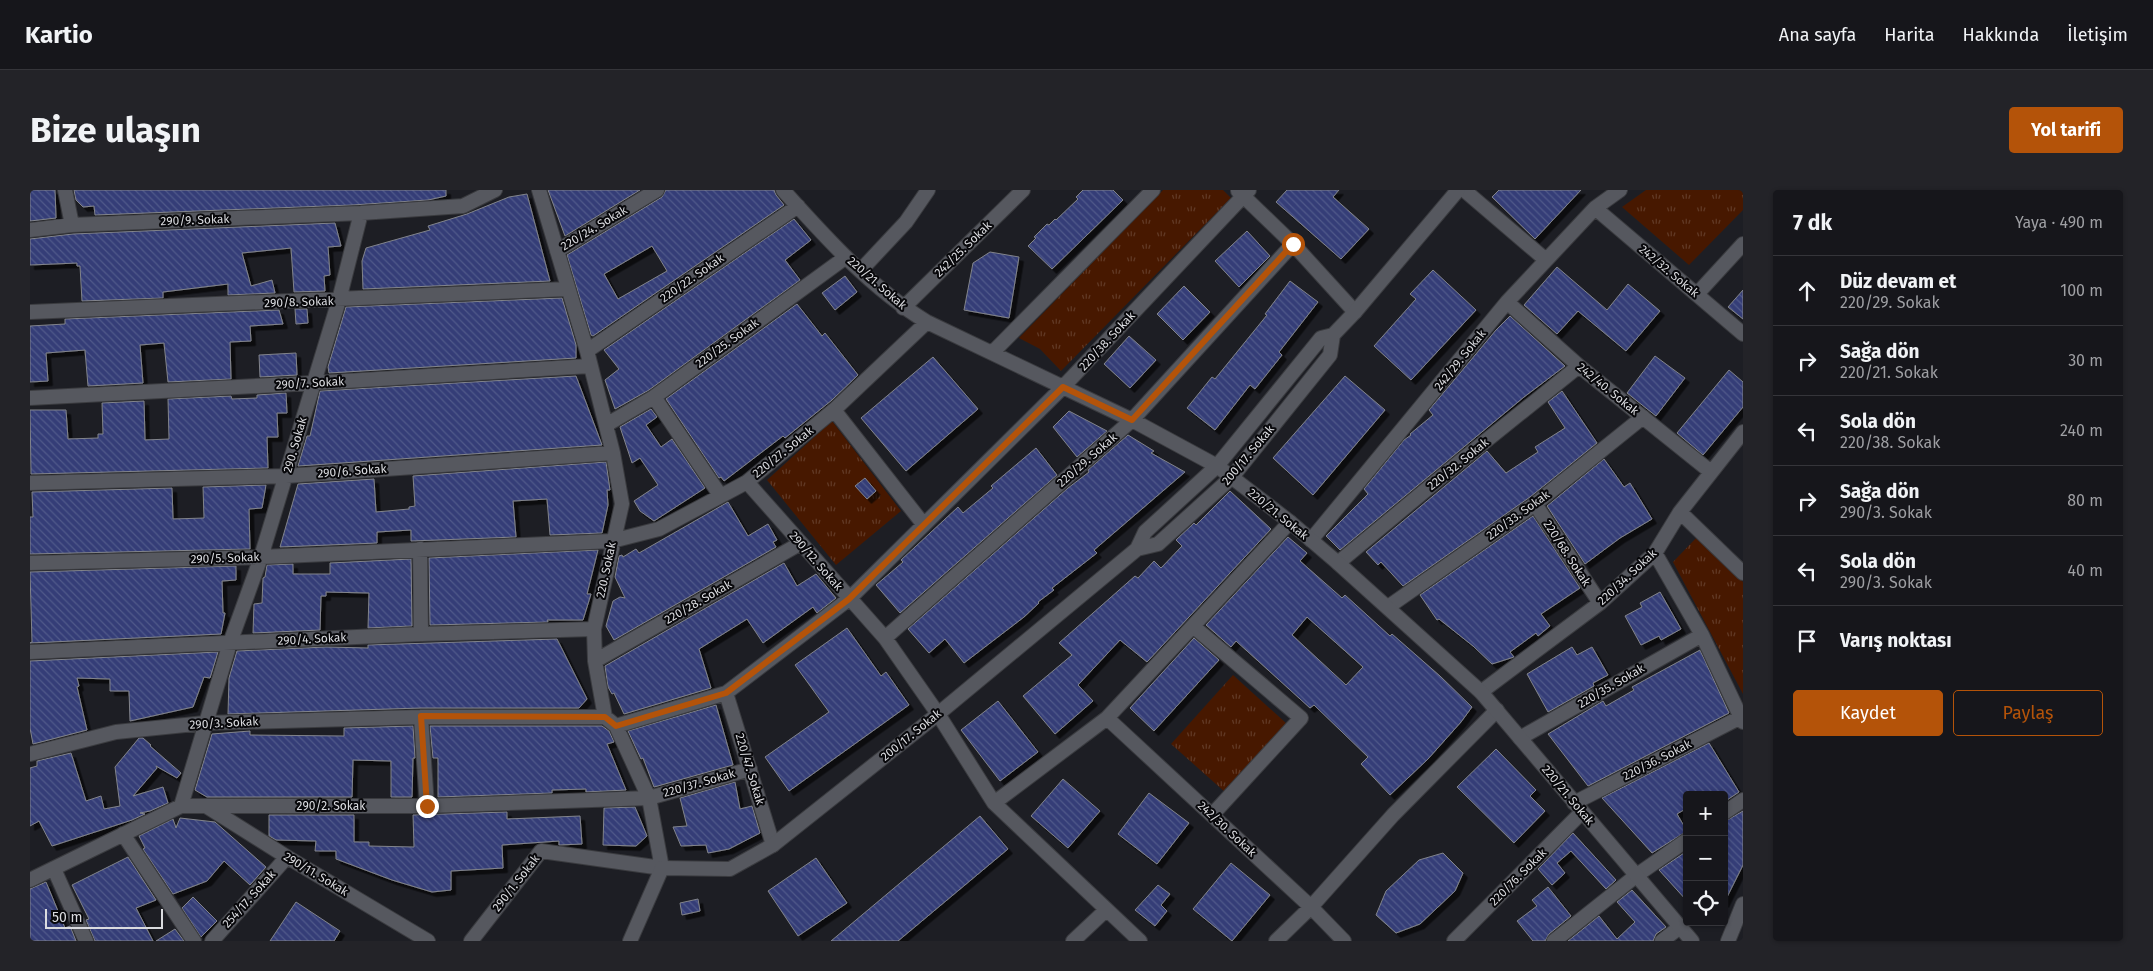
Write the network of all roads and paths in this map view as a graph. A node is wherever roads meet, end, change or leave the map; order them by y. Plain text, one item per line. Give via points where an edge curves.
1 (65, 190) edge
2 (494, 190) edge
3 (540, 190) edge
4 (657, 190) edge
5 (784, 190) edge
6 (928, 190) edge
7 (1024, 190) edge
8 (1154, 190) edge
9 (1458, 190) edge
10 (1464, 190) edge
11 (1620, 190) edge
12 (1244, 192) edge
13 (798, 206) junction
14 (1595, 208) junction
15 (361, 214) junction
16 (72, 225) junction
17 (30, 230) edge
18 (1293, 244) junction
19 (1743, 244) edge
20 (557, 251) junction
21 (846, 257) junction
22 (1546, 260) junction
23 (861, 270) junction
24 (567, 288) junction
25 (1696, 294) junction
26 (339, 300) junction
27 (1507, 302) junction
28 (903, 308) junction
29 (30, 312) edge
30 (1355, 312) junction
31 (927, 322) junction
32 (1743, 334) edge
33 (1334, 335) junction
34 (587, 351) junction
35 (993, 352) junction
36 (590, 366) junction
37 (1579, 366) junction
38 (313, 383) junction
39 (1063, 387) junction
40 (654, 397) junction
41 (30, 398) edge
42 (834, 410) junction
43 (1643, 417) junction
44 (1132, 420) junction
45 (606, 425) junction
46 (1743, 432) edge
47 (614, 453) junction
48 (1217, 466) junction
49 (1711, 472) junction
50 (286, 476) junction
51 (1232, 477) junction
52 (747, 482) junction
53 (30, 483) edge
54 (720, 495) junction
55 (1534, 504) junction
56 (1680, 512) junction
57 (1290, 522) junction
58 (924, 525) junction
59 (1311, 540) junction
60 (612, 541) junction
61 (801, 543) junction
62 (420, 549) junction
63 (1137, 549) junction
64 (1656, 553) junction
65 (262, 557) junction
66 (30, 563) edge
67 (1338, 563) junction
68 (1743, 573) edge
69 (849, 599) junction
70 (1600, 603) junction
71 (1388, 607) junction
72 (1194, 627) junction
73 (594, 629) junction
74 (421, 634) junction
75 (1702, 635) junction
76 (885, 638) junction
77 (230, 643) junction
78 (30, 652) edge
79 (595, 661) junction
80 (1481, 692) junction
81 (726, 693) junction
82 (1497, 710) junction
83 (938, 714) junction
84 (421, 716) junction
85 (1107, 718) junction
86 (1742, 720) edge
87 (611, 721) junction
88 (206, 723) junction
89 (1520, 738) junction
90 (30, 754) edge
91 (750, 769) junction
92 (649, 798) junction
93 (1743, 800) edge
94 (994, 803) junction
95 (181, 806) junction
96 (206, 806) junction
97 (427, 806) junction
98 (1578, 808) junction
99 (1728, 810) edge
100 (1212, 815) junction
101 (123, 834) junction
102 (1683, 843) edge
103 (773, 845) junction
104 (287, 857) junction
105 (662, 868) junction
106 (54, 869) junction
107 (1637, 875) junction
108 (30, 880) edge
109 (1743, 904) edge
110 (1311, 907) junction
111 (1106, 910) junction
112 (1680, 927) junction
113 (86, 941) edge
114 (194, 941) edge
115 (212, 941) edge
116 (428, 941) edge
117 (471, 941) edge
118 (630, 941) edge
119 (1073, 941) edge
120 (1140, 941) edge
121 (1276, 941) edge
122 (1344, 941) edge
123 (1454, 941) edge
124 (1554, 941) edge
125 (1662, 941) edge
126 (1692, 941) edge
127 (1728, 941) edge

1 - 16 street
2 - 15 street via 463,206
3 - 20 street, 220. Sokak
4 - 20 street, 220/24. Sokak
5 - 13 street, 220/21. Sokak
6 - 23 street via 906,222
7 - 28 street, 242/25. Sokak
8 - 35 street
9 - 30 street, 200/17. Sokak
10 - 22 street
11 - 14 street, 242/29. Sokak
12 - 18 street
12 - 39 street, 220/38. Sokak
13 - 21 street, 220/21. Sokak
13 - 34 street, 220/22. Sokak
14 - 22 street, 242/29. Sokak
14 - 25 street, 242/32. Sokak
15 - 16 street, 290/9. Sokak
15 - 26 street, 290. Sokak
16 - 17 street, 290/9. Sokak
18 - 30 street
18 - 44 street, 220/29. Sokak
19 - 25 street
20 - 24 street, 220. Sokak
21 - 23 street, 220/21. Sokak
21 - 40 street, 220/25. Sokak
22 - 27 street, 242/29. Sokak
23 - 28 street, 220/21. Sokak
24 - 26 street, 290/8. Sokak
24 - 34 street, 220. Sokak
25 - 32 street, 242/32. Sokak
26 - 29 street, 290/8. Sokak
26 - 38 street, 290. Sokak
27 - 37 street, 242/40. Sokak
27 - 59 street, 242/29. Sokak
28 - 31 street, 220/21. Sokak
30 - 33 street, 200/17. Sokak
31 - 35 street, 220/21. Sokak
31 - 42 street, 220/27. Sokak
33 - 48 street, 200/17. Sokak via 1321,338
33 - 51 street, 200/17. Sokak via 1330,355
34 - 36 street, 220. Sokak
35 - 39 street, 220/21. Sokak
36 - 38 street, 290/7. Sokak
36 - 45 street, 220. Sokak
37 - 43 street, 242/40. Sokak
37 - 67 street, 220/32. Sokak
38 - 41 street, 290/7. Sokak
38 - 50 street, 290. Sokak
39 - 44 street, 220/21. Sokak
39 - 58 street, 220/38. Sokak
40 - 45 street, 220/25. Sokak
40 - 54 street
42 - 52 street, 220/27. Sokak
42 - 58 street
43 - 49 street, 242/40. Sokak
43 - 55 street, 220/33. Sokak
44 - 48 street, 220/21. Sokak
44 - 76 street, 220/29. Sokak
45 - 47 street, 220. Sokak
46 - 49 street, 220/34. Sokak
47 - 50 street, 290/6. Sokak
47 - 60 street, 220. Sokak via 622,504
48 - 51 street, 220/21. Sokak
48 - 63 street, 200/17. Sokak via 1145,532
49 - 56 street, 220/34. Sokak
50 - 53 street, 290/6. Sokak
50 - 65 street, 290. Sokak
51 - 57 street, 220/21. Sokak
51 - 63 street, 200/17. Sokak via 1158,544
52 - 54 street, 220/27. Sokak
52 - 61 street, 290/12. Sokak
54 - 60 street, 220/27. Sokak via 659,529
55 - 70 street, 220/68. Sokak
55 - 71 street, 220/33. Sokak
56 - 64 street, 220/34. Sokak
56 - 68 street
57 - 59 street, 220/21. Sokak
57 - 72 street
58 - 69 street, 220/38. Sokak
59 - 67 street, 220/21. Sokak
60 - 62 street, 290/5. Sokak
60 - 73 street, 220. Sokak
61 - 69 street, 290/12. Sokak
61 - 79 street, 220/28. Sokak
62 - 65 street, 290/5. Sokak
62 - 74 street
63 - 83 street, 200/17. Sokak
64 - 70 street, 220/34. Sokak
64 - 75 street
65 - 66 street, 290/5. Sokak
65 - 77 street, 290. Sokak
67 - 71 street, 220/21. Sokak
69 - 76 street, 290/12. Sokak
69 - 81 street, 220/38. Sokak
70 - 80 street, 220/34. Sokak
71 - 80 street, 220/21. Sokak
72 - 85 street
72 - 100 street via 1301,718
73 - 74 street, 290/4. Sokak
73 - 79 street, 220. Sokak
74 - 77 street, 290/4. Sokak
75 - 86 street
75 - 89 street, 220/35. Sokak
76 - 83 street, 290/12. Sokak
77 - 78 street, 290/4. Sokak
77 - 88 street, 290. Sokak
79 - 87 street, 220. Sokak
80 - 82 street, 220/21. Sokak
81 - 87 street, 220/38. Sokak
81 - 91 street, 220/47. Sokak
82 - 89 street, 220/21. Sokak
82 - 110 street via 1393,815
83 - 94 street, 290/12. Sokak
83 - 103 street, 200/17. Sokak
84 - 87 street, 290/3. Sokak
84 - 88 street, 290/3. Sokak
84 - 97 street
85 - 94 street
85 - 100 street, 242/30. Sokak
86 - 98 street, 220/36. Sokak
87 - 92 street, 220. Sokak
88 - 90 street, 290/3. Sokak via 116,732
88 - 95 street, 290. Sokak
89 - 98 street, 220/21. Sokak
91 - 92 street, 220/37. Sokak
91 - 103 street, 220/47. Sokak
92 - 97 street, 290/2. Sokak
92 - 105 street, 220. Sokak
93 - 99 street
94 - 111 street, 290/12. Sokak
95 - 96 street, 290/2. Sokak
95 - 101 street, 290/2. Sokak
96 - 97 street, 290/2. Sokak
96 - 104 street, 290/11. Sokak
98 - 107 street, 220/21. Sokak
98 - 123 street, 220/76. Sokak
100 - 110 street, 242/30. Sokak
101 - 106 street, 290/2. Sokak
101 - 114 street
102 - 107 street
103 - 105 street, 200/17. Sokak via 730,870
104 - 115 street, 254/17. Sokak
104 - 116 street, 290/11. Sokak
105 - 117 street, 290/1. Sokak via 541,851
105 - 118 street
106 - 108 street, 290/2. Sokak
106 - 113 street
107 - 112 street, 220/21. Sokak
107 - 124 street
109 - 127 street
110 - 121 street
110 - 122 street, 242/30. Sokak
111 - 119 street
111 - 120 street, 290/12. Sokak
112 - 125 street
112 - 126 street, 220/21. Sokak

